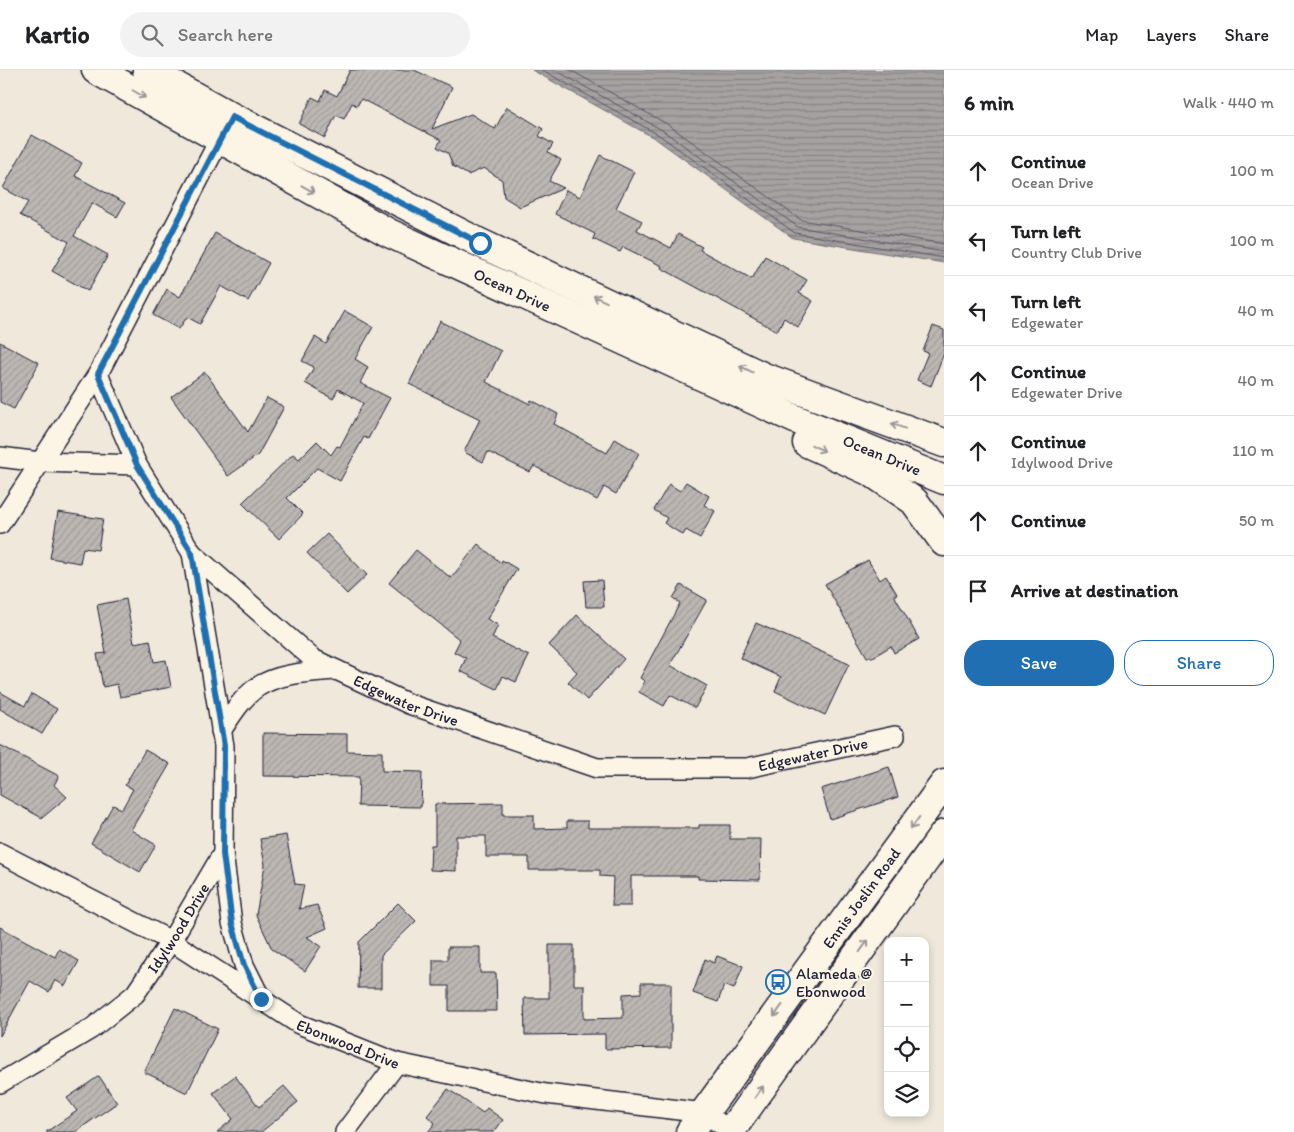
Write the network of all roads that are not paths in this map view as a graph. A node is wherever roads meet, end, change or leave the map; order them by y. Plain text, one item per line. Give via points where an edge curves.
1 (96, 70) edge
2 (147, 70) edge
3 (226, 129) junction
4 (291, 146) junction
5 (277, 172) junction
6 (404, 204) junction
7 (389, 233) junction
8 (480, 243) junction
9 (467, 270) junction
10 (527, 297) junction
11 (649, 322) junction
12 (636, 348) junction
13 (98, 374) junction
14 (944, 443) edge
15 (0, 457) edge
16 (40, 462) junction
17 (137, 465) junction
18 (944, 480) edge
19 (0, 524) edge
20 (944, 542) edge
21 (192, 553) junction
22 (336, 670) junction
23 (221, 731) junction
24 (895, 736) dead end
25 (944, 784) edge
26 (944, 834) edge
27 (0, 853) edge
28 (223, 854) junction
29 (171, 941) junction
30 (261, 999) junction
31 (397, 1063) junction
32 (0, 1083) edge
33 (697, 1122) edge
34 (731, 1131) edge
35 (345, 1132) edge

1 -> 3 main road, Ocean Drive
2 - 3 main road, Ocean Drive
3 - 4 main road, Ocean Drive
3 - 5 main road, Ocean Drive
3 - 13 street
4 - 5 main road
4 - 6 main road, Ocean Drive
5 -> 7 main road, Ocean Drive
6 - 7 main road
6 - 8 main road, Ocean Drive
7 - 9 main road, Ocean Drive
8 - 9 main road
11 -> 8 main road, Ocean Drive
9 - 10 main road, Ocean Drive
10 - 12 main road, Ocean Drive
10 -> 20 main road via 559,321 725,405 872,472 914,502
11 - 12 main road
14 -> 11 main road, Ocean Drive via 764,377
12 - 18 main road, Ocean Drive via 795,419
13 - 16 street
13 - 17 street, Edgewater Drive
15 - 16 street
16 - 17 street
16 - 19 street
17 - 21 street, Edgewater Drive
21 - 22 street, Edgewater Drive via 314,659
21 - 23 street
22 - 23 street via 295,673 257,687 238,705
22 - 24 street, Edgewater Drive via 409,704 597,768 747,768
23 - 28 street via 224,746
25 -> 33 main road, Ennis Joslin Road
34 -> 26 main road, Ennis Joslin Road
27 - 29 street, Ebonwood Drive
28 - 29 street, Idylwood Drive
28 - 30 street via 232,923 244,965
29 - 30 street, Ebonwood Drive
29 - 32 street, Idylwood Drive via 135,994 91,1029
30 - 31 street, Ebonwood Drive via 299,1024
31 - 33 street, Ebonwood Drive
31 - 35 street
33 - 34 street, Ebonwood Drive

